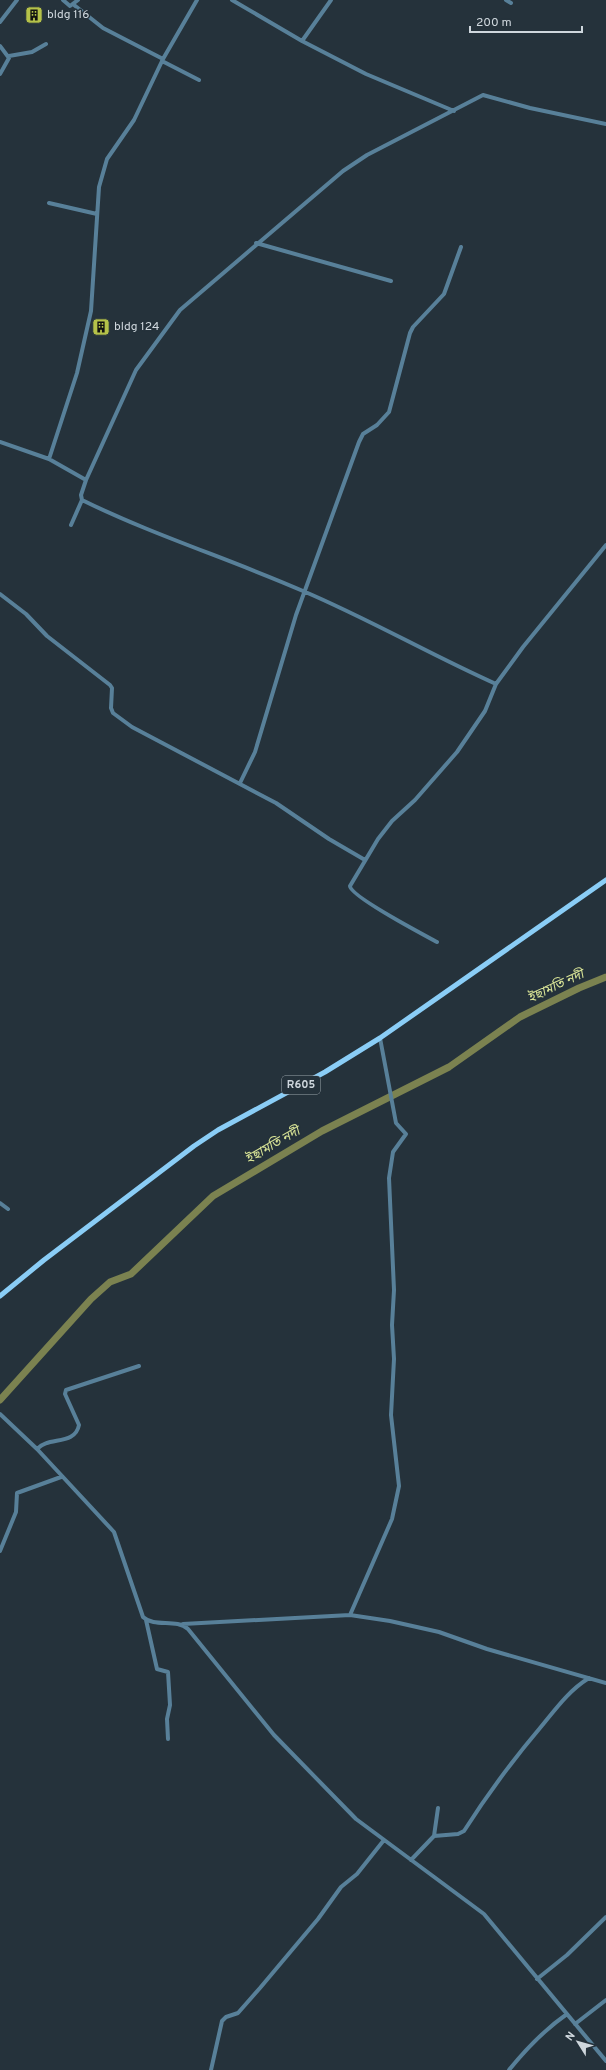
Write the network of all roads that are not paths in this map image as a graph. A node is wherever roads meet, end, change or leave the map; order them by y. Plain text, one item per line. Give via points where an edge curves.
1 (17, 0) edge
2 (63, 0) edge
3 (78, 0) edge
4 (197, 0) edge
5 (232, 0) edge
6 (331, 0) edge
7 (506, 0) edge
8 (511, 3) dead end
9 (74, 5) junction
10 (0, 22) edge
11 (302, 41) junction
12 (46, 44) dead end
13 (0, 46) edge
14 (9, 56) junction
15 (162, 60) junction
16 (0, 74) edge
17 (199, 80) dead end
18 (454, 111) junction
19 (606, 124) edge
20 (49, 203) dead end
21 (97, 214) junction
22 (256, 243) junction
23 (461, 247) dead end
24 (391, 281) dead end
25 (0, 442) edge
26 (49, 459) junction
27 (86, 480) junction
28 (82, 500) junction
29 (71, 525) dead end
30 (606, 545) edge
31 (304, 591) junction
32 (0, 594) edge
33 (496, 684) junction
34 (240, 783) junction
35 (365, 860) junction
36 (606, 880) edge
37 (437, 942) dead end
38 (380, 1038) junction
39 (0, 1203) edge
40 (8, 1209) dead end
41 (0, 1296) edge
42 (139, 1366) dead end
43 (0, 1414) edge
44 (37, 1449) junction
45 (61, 1477) junction
46 (0, 1551) edge
47 (350, 1615) junction
48 (146, 1620) junction
49 (183, 1624) junction
50 (589, 1678) junction
51 (606, 1683) edge
52 (168, 1739) dead end
53 (438, 1808) dead end
54 (434, 1836) junction
55 (384, 1840) junction
56 (411, 1860) junction
57 (606, 1917) edge
58 (538, 1979) junction
59 (606, 2000) edge
60 (567, 2014) junction
61 (575, 2024) junction
62 (606, 2061) edge
63 (211, 2070) edge
64 (508, 2070) edge

1 - 10 street
2 - 9 street via 69,6
3 - 9 street
4 - 15 street
5 - 11 street
6 - 11 street
7 - 8 street
9 - 15 street via 103,28
11 - 18 street via 366,74
12 - 14 street via 32,52
13 - 14 street
14 - 16 street
15 - 17 street
15 - 21 street via 134,120 105,164 99,187
18 - 19 street via 485,95 521,106
18 - 22 street via 367,155 343,171
20 - 21 street
21 - 26 street via 91,311 78,373
22 - 24 street
22 - 27 street via 180,310 154,344 128,386
23 - 31 street via 444,294 410,333 389,412 377,425 363,434 358,442
25 - 26 street
26 - 27 street
27 - 28 street
28 - 29 street
28 - 31 street
30 - 33 street
31 - 33 street
31 - 34 street via 255,752
32 - 34 street via 26,614 47,636 110,685 111,708 116,716 141,733
33 - 35 street via 485,711 457,752 415,800 392,821
34 - 35 street
35 - 37 street via 350,889 374,906
36 - 38 main road, R605
38 - 41 main road, R605 via 325,1072 204,1139
38 - 47 street via 396,1123 406,1134 393,1152 390,1178 394,1290 391,1415 399,1486 392,1519
39 - 40 street
42 - 44 street via 66,1390 65,1394 79,1425 77,1430 70,1438 48,1442
43 - 44 street
44 - 45 street
45 - 46 street via 17,1493 16,1512
45 - 48 street via 117,1537 141,1613
47 - 49 street
47 - 50 street via 439,1632
48 - 49 street
48 - 52 street via 157,1669 168,1672
49 - 55 street via 274,1735 356,1819
50 - 51 street
50 - 54 street via 572,1690 534,1735 494,1785 464,1832
53 - 54 street
54 - 56 street
55 - 56 street
55 - 63 street via 358,1874 341,1887 318,1919 247,2003 235,2015 228,2016 222,2021
56 - 58 street via 484,1914
57 - 58 street
58 - 60 street
59 - 61 street
60 - 61 street
60 - 64 street via 551,2025
61 - 62 street

